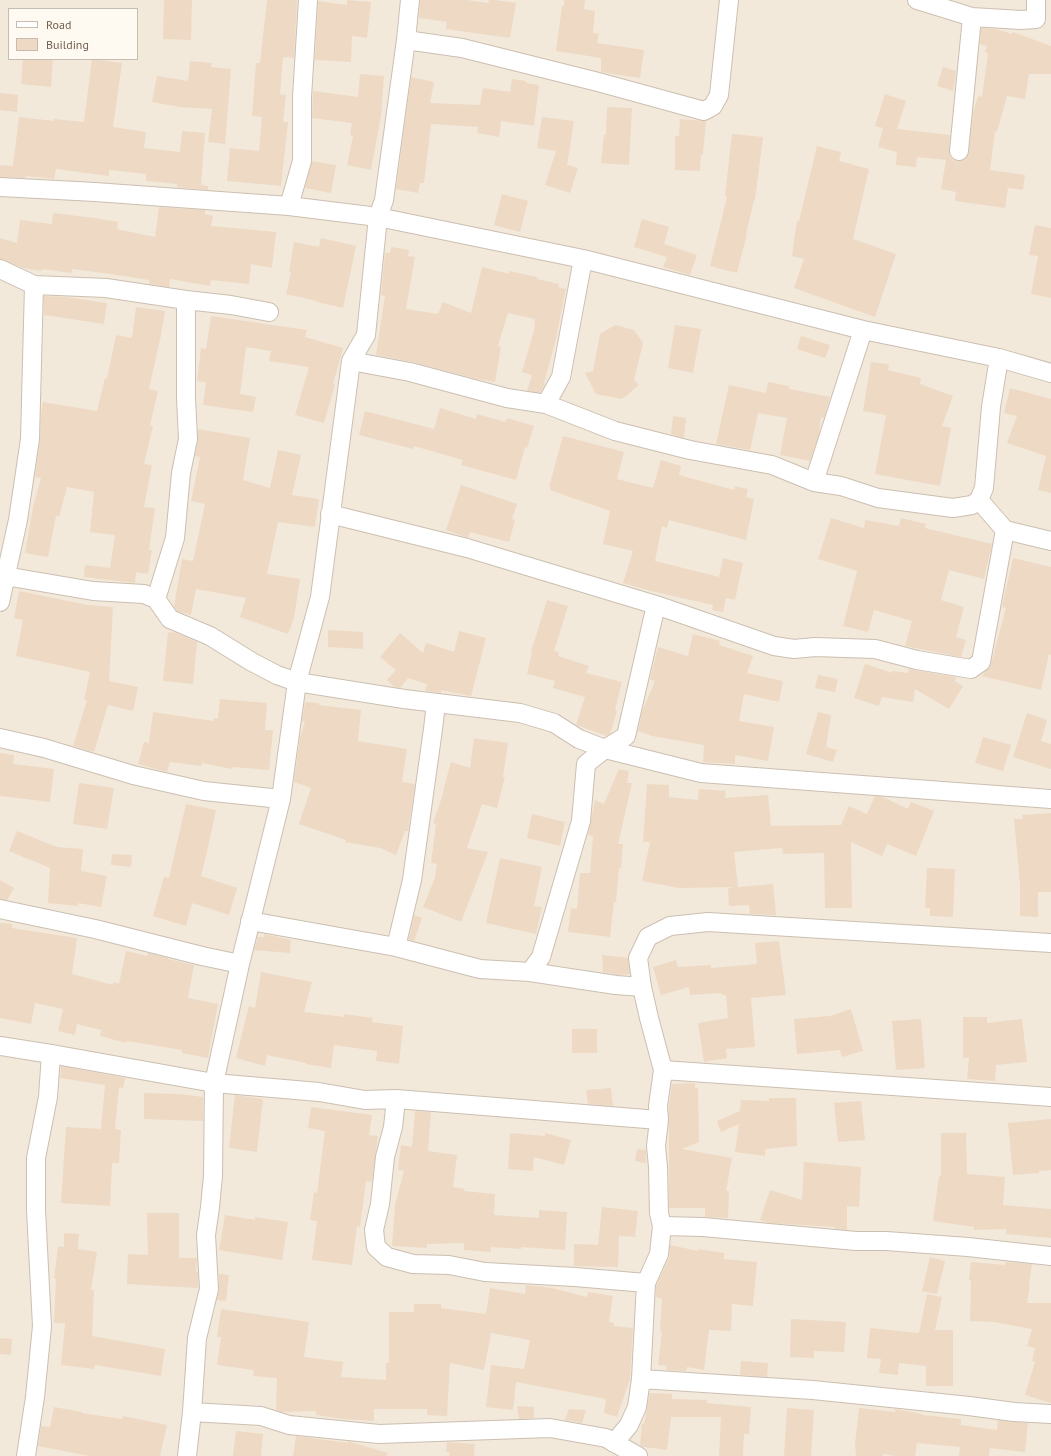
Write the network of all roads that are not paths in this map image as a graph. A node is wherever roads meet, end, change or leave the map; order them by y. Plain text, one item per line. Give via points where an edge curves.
1 (308, 0) edge
2 (410, 0) edge
3 (730, 0) edge
4 (917, 0) edge
5 (1036, 0) edge
6 (972, 17) junction
7 (406, 40) junction
8 (960, 151) dead end
9 (0, 187) edge
10 (289, 206) junction
11 (378, 216) junction
12 (583, 259) junction
13 (0, 269) edge
14 (34, 285) junction
15 (186, 300) junction
16 (269, 312) dead end
17 (863, 330) junction
18 (999, 358) junction
19 (351, 361) junction
20 (1051, 373) edge
21 (546, 404) junction
22 (814, 482) junction
23 (979, 500) junction
24 (330, 514) junction
25 (1005, 530) junction
26 (1051, 541) edge
27 (5, 576) junction
28 (156, 599) junction
29 (0, 602) edge
30 (656, 605) junction
31 (297, 682) junction
32 (436, 703) junction
33 (0, 738) edge
34 (605, 749) junction
35 (1051, 798) edge
36 (281, 799) junction
37 (0, 909) edge
38 (250, 921) junction
39 (1051, 943) edge
40 (396, 947) junction
41 (240, 964) junction
42 (530, 972) junction
43 (642, 987) junction
44 (0, 1046) edge
45 (51, 1054) junction
46 (663, 1070) junction
47 (214, 1083) junction
48 (1051, 1097) edge
49 (396, 1099) junction
50 (659, 1120) junction
51 (662, 1226) junction
52 (1051, 1256) edge
53 (646, 1284) junction
54 (641, 1379) junction
55 (192, 1412) junction
56 (1051, 1414) edge
57 (614, 1443) junction
58 (26, 1456) edge
59 (187, 1456) edge
60 (638, 1456) edge

1 - 10 street via 302,97 302,161
2 - 7 street
3 - 7 street via 719,95 713,106 704,110 462,48
4 - 6 street
5 - 6 street via 1036,19
6 - 8 street
7 - 11 street via 384,200
9 - 10 street
10 - 11 street
11 - 12 street
11 - 19 street via 366,335
12 - 17 street
12 - 21 street via 561,377
13 - 14 street
14 - 15 street via 106,288
14 - 27 street via 30,439 18,520
15 - 16 street
15 - 28 street via 188,439 181,473 175,538
17 - 18 street
17 - 22 street
18 - 20 street
18 - 23 street via 991,407 984,488
19 - 21 street via 410,372 507,398
19 - 24 street
21 - 22 street via 614,430 690,450 772,465
22 - 23 street via 841,486 878,498 953,508 972,505
23 - 25 street
24 - 30 street via 467,548
24 - 31 street via 320,597
25 - 26 street
25 - 30 street via 981,662 971,669 917,660 875,649 794,649 774,646
27 - 28 street via 93,591 144,594
27 - 29 street
28 - 31 street via 170,619 210,636 277,675
30 - 34 street via 626,736
31 - 32 street
31 - 36 street
32 - 34 street via 520,714 554,723 579,739
32 - 40 street via 412,880
33 - 36 street via 44,748 133,775 204,791
34 - 35 street via 701,773
34 - 42 street via 586,764 581,821 541,957
36 - 38 street
37 - 41 street
38 - 40 street
38 - 41 street
39 - 43 street via 708,922 670,926 648,937 638,958
40 - 42 street via 480,969
41 - 47 street
42 - 43 street
43 - 46 street
44 - 45 street
45 - 47 street
45 - 58 street via 48,1097 36,1158 42,1326
46 - 48 street
46 - 50 street via 658,1106
47 - 49 street via 319,1092 365,1100
47 - 55 street via 213,1176 206,1235 208,1289 197,1338
49 - 50 street
49 - 53 street via 374,1230 376,1247 387,1257 413,1264 448,1265 486,1272
50 - 51 street via 656,1146 659,1213
51 - 52 street via 968,1247
51 - 53 street via 659,1254
53 - 54 street
54 - 56 street via 813,1390
54 - 57 street via 637,1407 629,1424
55 - 57 street via 261,1416 289,1425 379,1434 550,1428 598,1436
55 - 59 street
57 - 60 street

